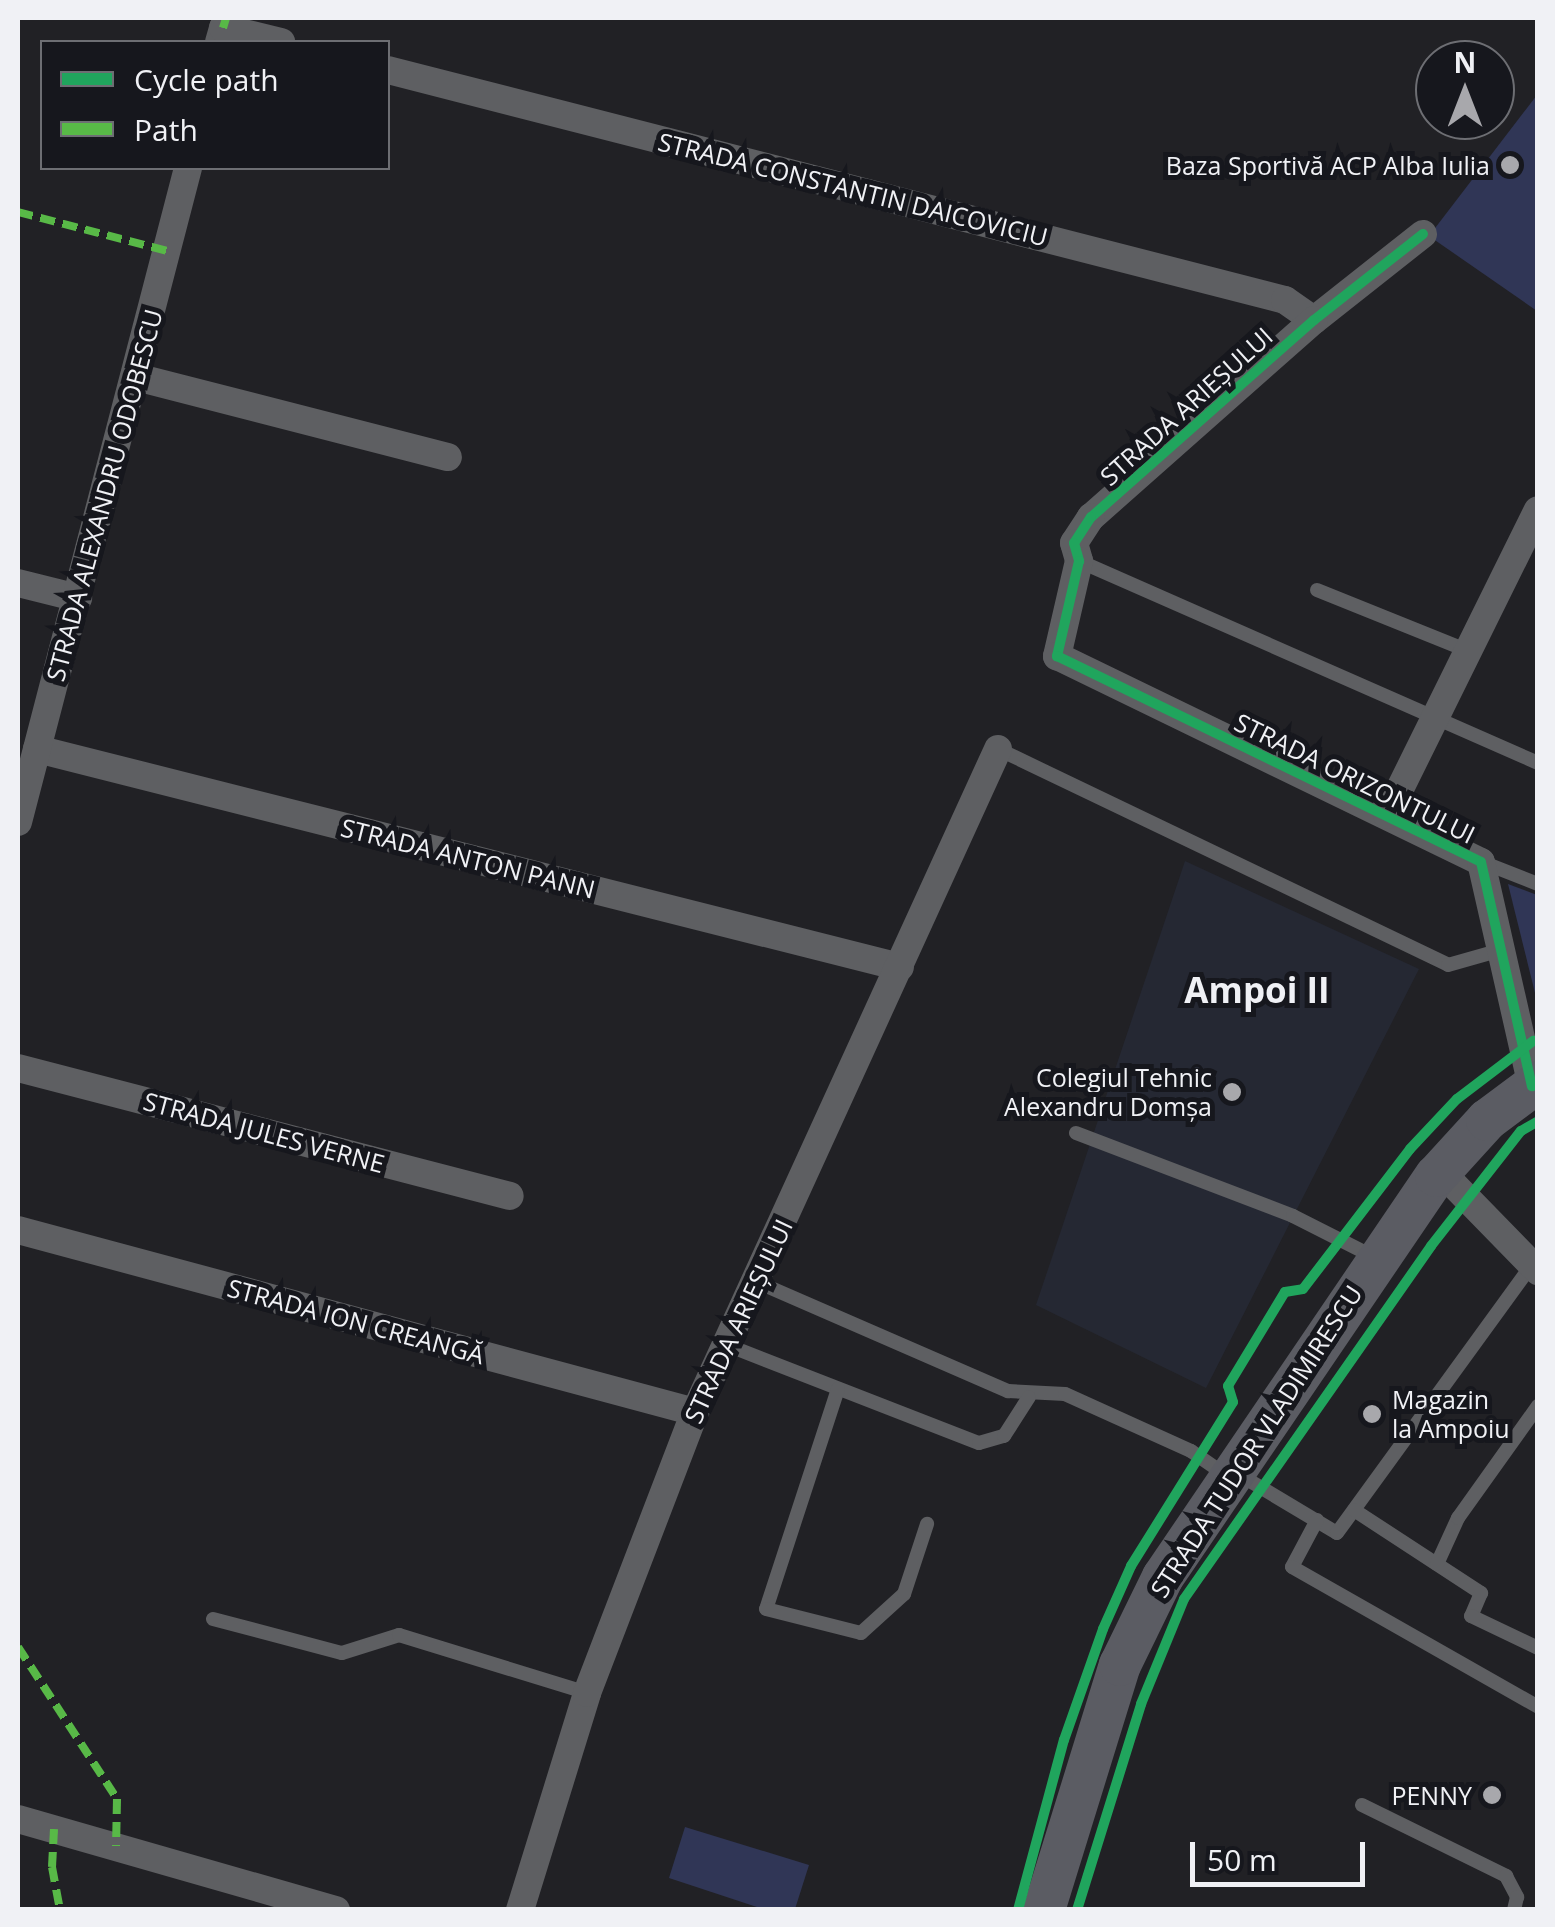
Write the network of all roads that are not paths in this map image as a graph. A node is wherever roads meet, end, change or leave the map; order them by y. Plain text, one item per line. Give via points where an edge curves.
1 (221, 35) edge
2 (264, 40) edge
3 (390, 71) edge
4 (188, 170) edge
5 (1423, 234) dead end
6 (1314, 320) junction
7 (136, 377) junction
8 (448, 456) dead end
9 (1538, 510) edge
10 (1079, 561) junction
11 (18, 583) edge
12 (1317, 590) dead end
13 (78, 598) junction
14 (1470, 651) junction
15 (1058, 656) joint
16 (1438, 716) junction
17 (37, 749) junction
18 (998, 749) joint
19 (1538, 762) edge
20 (1388, 815) junction
21 (18, 822) edge
22 (1481, 862) junction
23 (1538, 884) edge
24 (1501, 950) junction
25 (900, 967) junction
26 (18, 1068) edge
27 (1536, 1092) edge
28 (1076, 1132) dead end
29 (1455, 1186) junction
30 (510, 1196) dead end
31 (18, 1230) edge
32 (1377, 1258) junction
33 (1535, 1268) edge
34 (756, 1282) junction
35 (727, 1345) junction
36 (838, 1389) junction
37 (1029, 1397) junction
38 (1538, 1406) edge
39 (695, 1412) junction
40 (1238, 1479) junction
41 (1354, 1510) junction
42 (1317, 1520) junction
43 (927, 1524) dead end
44 (1437, 1564) junction
45 (213, 1619) dead end
46 (1538, 1648) edge
47 (587, 1693) junction
48 (1538, 1707) edge
49 (1362, 1805) dead end
50 (18, 1819) edge
51 (336, 1910) edge
52 (520, 1910) edge
53 (1044, 1910) edge
54 (1070, 1910) edge
55 (1514, 1910) edge

1 - 2 street
3 - 6 street, STRADA CONSTANTIN DAICOVICIU via 1285,300
4 - 7 street, STRADA ALEXANDRU ODOBESCU
5 - 6 street, STRADA ARIEȘULUI
6 - 10 street, STRADA ARIEȘULUI via 1092,517 1074,543
7 - 8 street
7 - 13 street, STRADA ALEXANDRU ODOBESCU
9 - 14 street
10 - 15 street, STRADA ARIEȘULUI
10 - 16 lane
11 - 13 street
12 - 14 lane
13 - 17 street, STRADA ALEXANDRU ODOBESCU
14 - 16 street
15 - 20 street, STRADA ORIZONTULUI
16 - 19 lane
16 - 20 street
17 - 21 street, STRADA ALEXANDRU ODOBESCU
17 - 25 street, STRADA ANTON PANN
18 - 24 lane via 1448,964
18 - 25 street, STRADA ARIEȘULUI
20 - 22 street, STRADA ORIZONTULUI
22 - 23 lane, STRADA ORIZONTULUI
22 - 24 street, STRADA ORIZONTULUI
24 - 27 street, STRADA ORIZONTULUI
25 - 34 street, STRADA ARIEȘULUI
26 - 30 street, STRADA JULES VERNE
27 - 29 main road, STRADA TUDOR VLADIMIRESCU
27 - 32 main road, STRADA TUDOR VLADIMIRESCU via 1459,1148
28 - 32 lane via 1293,1216
29 - 33 street
29 - 40 main road, STRADA TUDOR VLADIMIRESCU
31 - 39 street, STRADA ION CREANGĂ
32 - 40 main road, STRADA TUDOR VLADIMIRESCU
33 - 41 lane
34 - 35 street, STRADA ARIEȘULUI
34 - 37 lane
35 - 36 lane
35 - 39 street, STRADA ARIEȘULUI
36 - 37 lane via 979,1443 1004,1436
36 - 43 lane via 766,1609 861,1633 904,1594
37 - 40 lane via 1065,1394
38 - 44 lane via 1458,1518
39 - 47 street, STRADA ARIEȘULUI
40 - 42 lane
40 - 53 main road, STRADA TUDOR VLADIMIRESCU via 1163,1577 1120,1665
40 - 54 main road, STRADA TUDOR VLADIMIRESCU via 1155,1643
41 - 42 lane via 1337,1533
41 - 44 lane
42 - 48 lane via 1292,1567
44 - 46 lane via 1482,1592 1471,1616
45 - 47 lane via 342,1653 399,1635
47 - 52 street, STRADA ARIEȘULUI
49 - 55 lane via 1506,1876 1517,1897
50 - 51 street

